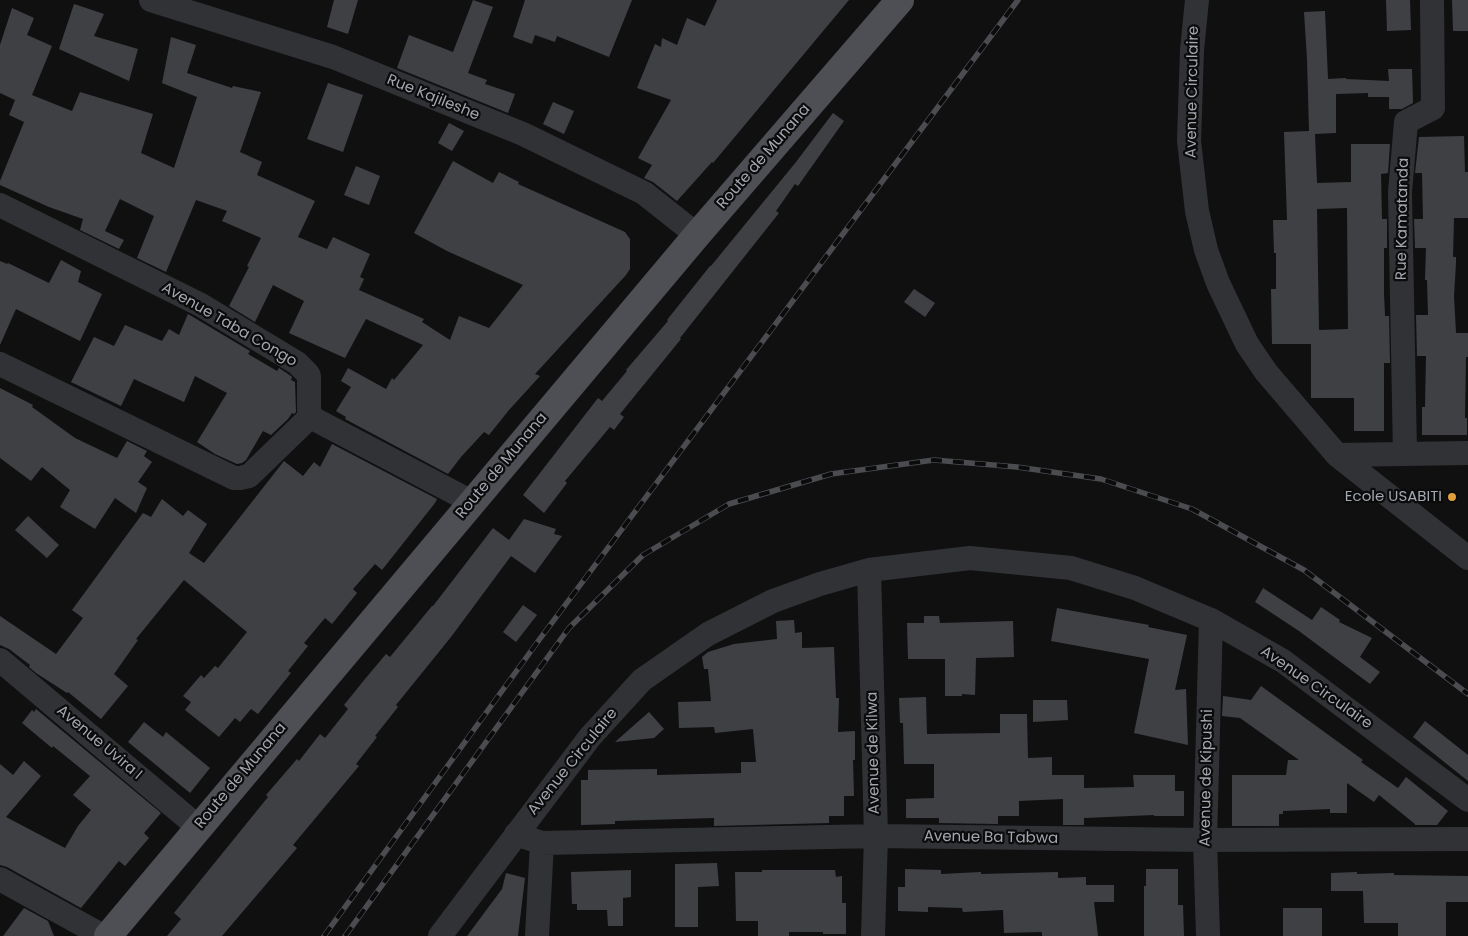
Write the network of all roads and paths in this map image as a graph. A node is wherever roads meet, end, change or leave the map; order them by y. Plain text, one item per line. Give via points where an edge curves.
1 (151, 0) edge
2 (900, 0) edge
3 (1197, 0) edge
4 (1432, 0) edge
5 (0, 205) edge
6 (697, 235) junction
7 (0, 364) edge
8 (311, 416) junction
9 (1468, 453) edge
10 (1337, 454) junction
11 (1405, 454) junction
12 (472, 502) junction
13 (1468, 558) edge
14 (869, 570) junction
15 (1211, 620) junction
16 (0, 660) edge
17 (1468, 800) edge
18 (198, 827) junction
19 (516, 834) junction
20 (876, 836) junction
21 (1468, 839) edge
22 (1205, 840) junction
23 (542, 843) junction
24 (0, 879) edge
25 (103, 936) edge
26 (108, 936) edge
27 (440, 936) edge
28 (537, 936) edge
29 (873, 936) edge
30 (1208, 936) edge

1 - 6 street, Rue Kajileshe via 333,58 523,134 644,193
2 - 6 main road, Route de Munana
3 - 10 street, Avenue Circulaire via 1189,141 1196,211 1206,250 1247,344 1266,372
4 - 11 street, Rue Kamatanda via 1434,108 1406,122 1400,192
5 - 8 street, Avenue Taba Congo via 201,305 297,363 309,376
6 - 12 main road, Route de Munana
7 - 8 street via 234,478 250,476
8 - 12 street
9 - 11 street
10 - 11 street
10 - 13 street, Avenue Circulaire
12 - 18 main road, Route de Munana
14 - 15 street, Avenue Circulaire via 970,558 1071,568 1135,588
14 - 19 street, Avenue Circulaire via 773,600 708,634 642,680 590,737
14 - 20 street, Avenue de Kilwa
15 - 17 street, Avenue Circulaire via 1283,662
15 - 22 street, Avenue de Kipushi
16 - 18 street, Avenue Uvira I
18 - 26 main road, Route de Munana
19 - 23 street, Avenue Ba Tabwa
19 - 27 street, Avenue Circulaire
20 - 22 street, Avenue Ba Tabwa
20 - 23 street, Avenue Ba Tabwa
20 - 29 street, Avenue de Kilwa
21 - 22 street, Avenue Ba Tabwa
22 - 30 street, Avenue de Kipushi
23 - 28 street
24 - 25 street

